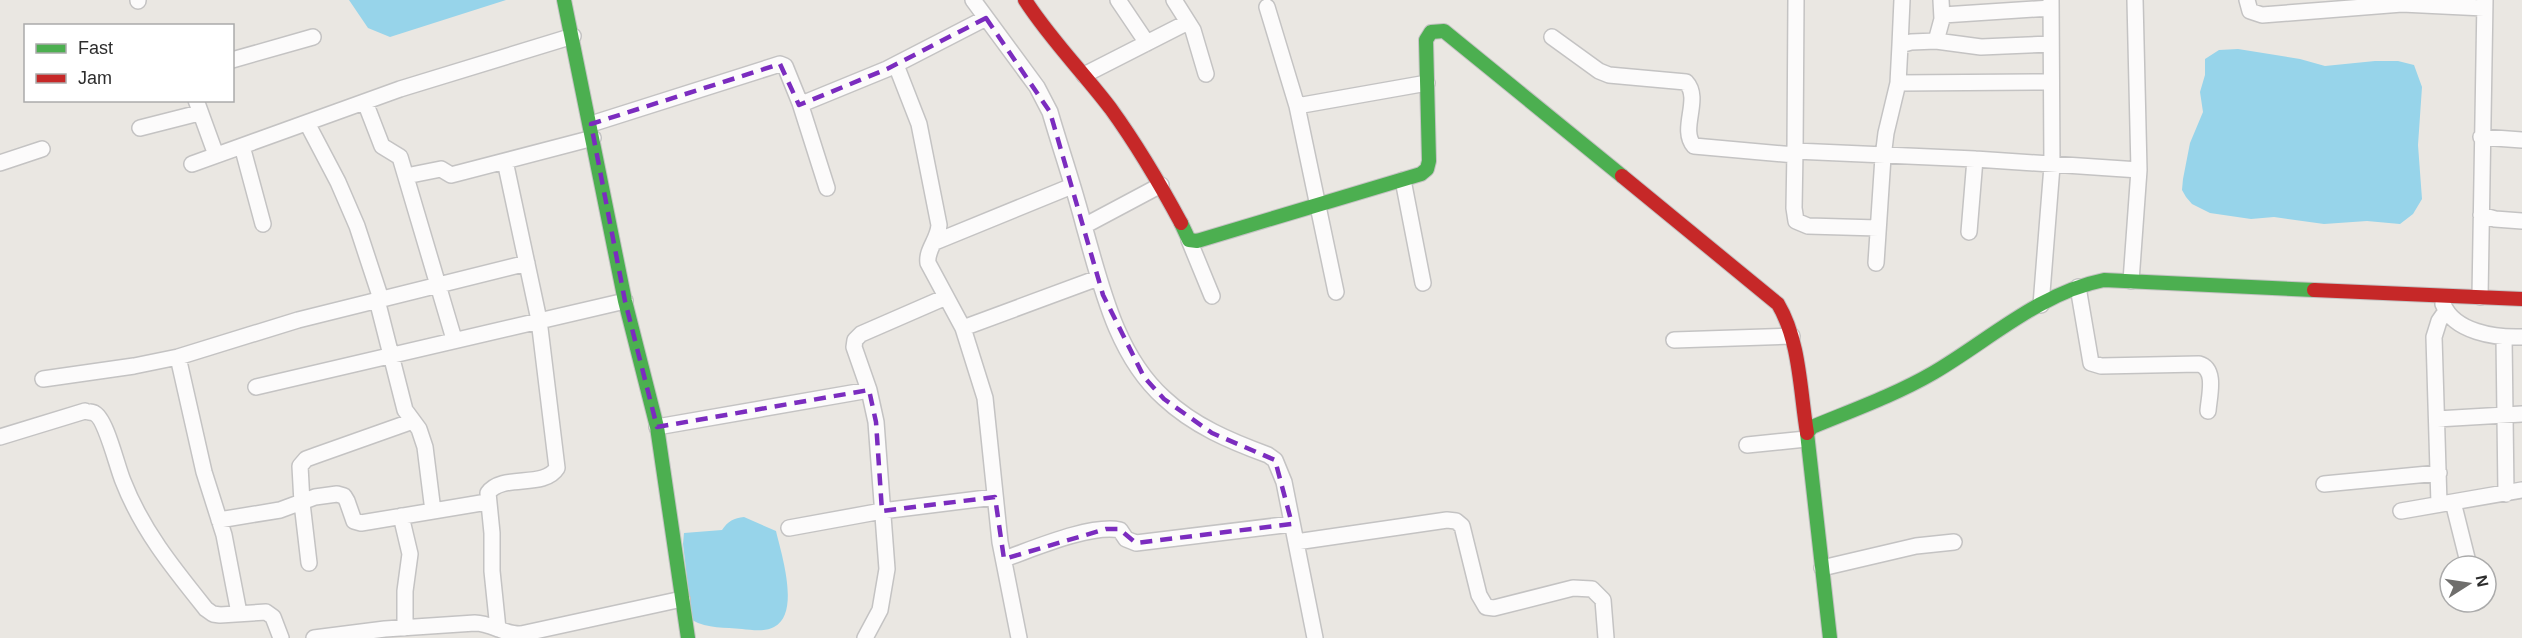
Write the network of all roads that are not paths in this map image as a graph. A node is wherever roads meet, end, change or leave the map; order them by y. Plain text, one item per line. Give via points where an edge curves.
1 (973, 0) edge
2 (1025, 0) edge
3 (1118, 0) edge
4 (1174, 0) edge
5 (1796, 0) edge
6 (1902, 0) edge
7 (2135, 0) edge
8 (2247, 0) edge
9 (569, 1) edge
10 (2402, 2) edge
11 (2051, 4) edge
12 (2484, 4) edge
13 (1267, 7) dead end
14 (1942, 8) edge
15 (986, 18) junction
16 (1188, 22) junction
17 (573, 36) junction
18 (313, 37) dead end
19 (1552, 37) dead end
20 (1936, 41) junction
21 (1147, 43) junction
22 (2051, 44) junction
23 (1900, 45) junction
24 (234, 59) edge
25 (896, 65) junction
26 (1206, 74) dead end
27 (1084, 75) junction
28 (2051, 82) junction
29 (1427, 83) junction
30 (1898, 83) junction
31 (365, 102) junction
32 (800, 103) junction
33 (1297, 106) junction
34 (198, 107) edge
35 (306, 123) junction
36 (140, 129) dead end
37 (592, 131) junction
38 (2481, 137) junction
39 (2522, 140) edge
40 (242, 146) junction
41 (42, 149) dead end
42 (1795, 153) junction
43 (216, 155) junction
44 (1882, 157) junction
45 (1975, 159) junction
46 (505, 160) junction
47 (0, 163) edge
48 (192, 164) dead end
49 (2052, 166) junction
50 (2139, 170) junction
51 (406, 176) junction
52 (1403, 180) junction
53 (1161, 185) junction
54 (1072, 186) junction
55 (828, 188) dead end
56 (1318, 205) junction
57 (2481, 215) junction
58 (2522, 221) edge
59 (263, 224) dead end
60 (1084, 226) junction
61 (1878, 228) junction
62 (1969, 232) dead end
63 (1189, 240) junction
64 (935, 242) junction
65 (527, 263) junction
66 (1876, 263) dead end
67 (1098, 278) junction
68 (2131, 282) junction
69 (1423, 283) dead end
70 (438, 284) junction
71 (2078, 287) junction
72 (1336, 292) dead end
73 (2439, 295) junction
74 (1212, 296) dead end
75 (946, 297) junction
76 (2480, 297) junction
77 (379, 299) junction
78 (2522, 299) edge
79 (625, 301) junction
80 (2041, 305) junction
81 (2446, 311) junction
82 (539, 320) junction
83 (963, 327) junction
84 (1792, 336) junction
85 (2504, 338) junction
86 (2522, 338) edge
87 (454, 339) junction
88 (1674, 340) dead end
89 (390, 355) junction
90 (178, 357) junction
91 (43, 379) dead end
92 (256, 387) dead end
93 (869, 390) junction
94 (2208, 411) dead end
95 (2522, 414) edge
96 (2505, 415) junction
97 (2437, 419) junction
98 (413, 421) junction
99 (657, 427) junction
100 (1807, 436) junction
101 (0, 437) edge
102 (1747, 445) dead end
103 (2439, 473) junction
104 (2324, 484) dead end
105 (2522, 490) edge
106 (2506, 494) junction
107 (994, 497) junction
108 (487, 502) junction
109 (302, 503) junction
110 (2446, 503) junction
111 (433, 511) junction
112 (882, 511) junction
113 (2401, 511) dead end
114 (401, 516) junction
115 (219, 520) junction
116 (1292, 524) junction
117 (789, 528) dead end
118 (1296, 542) junction
119 (1954, 542) dead end
120 (2465, 554) edge
121 (1004, 559) junction
122 (309, 562) dead end
123 (1822, 568) junction
124 (682, 599) junction
125 (239, 613) junction
126 (405, 628) junction
127 (498, 629) junction
128 (332, 637) edge
129 (281, 638) edge
130 (314, 638) edge
131 (688, 638) edge
132 (865, 638) edge
133 (1019, 638) edge
134 (1315, 638) edge
135 (1606, 638) edge
136 (1830, 638) edge

1 - 15 street
2 - 27 street
3 - 21 street
4 - 16 street
5 - 42 street
6 - 23 street
7 - 50 street
8 - 10 street via 2250,11 2262,15
9 - 17 street
10 - 12 street
11 - 14 street
11 - 22 street
12 - 38 street
13 - 33 street
14 - 20 street
15 - 25 street
15 - 54 street via 1044,99
16 - 21 street
16 - 26 street
17 - 31 street
17 - 37 street
18 - 24 street
19 - 42 street via 1609,75 1686,82 1691,91 1689,138 1694,146
20 - 22 street via 1981,47
20 - 23 street
21 - 27 street
22 - 28 street
23 - 30 street
25 - 32 street
25 - 64 street via 921,134 939,225
27 - 53 street
28 - 30 street
28 - 49 street
29 - 33 street
29 - 52 street via 1427,169
29 - 84 street via 1427,35 1444,31 1752,280 1778,304
30 - 44 street
31 - 35 street
31 - 51 street via 382,146 397,153
32 - 37 street via 785,66 780,64
32 - 55 street
33 - 56 street
34 - 36 street
34 - 43 street
35 - 40 street
35 - 77 street via 357,226
37 - 46 street
37 - 79 street
38 - 39 street
38 - 57 street
40 - 43 street
40 - 59 street
41 - 47 street
42 - 44 street
42 - 61 street via 1796,221 1808,226
43 - 48 street
44 - 45 street
44 - 61 street
45 - 49 street
45 - 62 street
46 - 51 street via 451,175 441,169
46 - 65 street
49 - 50 street
49 - 80 street
50 - 68 street
51 - 70 street
52 - 56 street
52 - 69 street
53 - 60 street
53 - 63 street
54 - 60 street
54 - 64 street
56 - 63 street via 1197,241
56 - 72 street
57 - 58 street
57 - 76 street
60 - 67 street
61 - 66 street
63 - 74 street
64 - 75 street via 927,256 928,263
65 - 70 street
65 - 82 street
67 - 83 street
67 - 116 street via 1129,351 1144,377 1164,399 1212,433 1275,460 1284,482
68 - 71 street via 2096,280
68 - 73 street
70 - 77 street
70 - 87 street
71 - 80 street
71 - 94 street via 2091,363 2206,366 2210,370
73 - 76 street
73 - 81 street
75 - 83 street
75 - 93 street via 855,340
76 - 78 street
77 - 89 street
77 - 90 street
79 - 82 street
79 - 99 street
80 - 100 street via 1934,373 1812,427
81 - 85 street via 2460,324
81 - 97 street via 2434,337
82 - 87 street
82 - 108 street via 557,468 548,476 491,488
83 - 107 street via 985,398
84 - 88 street
84 - 100 street
85 - 86 street
85 - 96 street
87 - 89 street
89 - 92 street
89 - 98 street via 405,410
90 - 91 street
90 - 115 street
93 - 99 street
93 - 112 street via 876,422
95 - 96 street
96 - 97 street
96 - 106 street
97 - 103 street
98 - 109 street via 306,459 300,466
98 - 111 street via 425,447
99 - 124 street
100 - 102 street
100 - 123 street
101 - 125 street via 78,413 94,412 105,429 141,521 158,548 206,609 213,614
103 - 104 street
103 - 110 street
105 - 106 street
106 - 110 street
107 - 112 street
107 - 121 street
108 - 111 street
108 - 127 street
109 - 114 street via 338,494 344,496 356,523
109 - 115 street
109 - 122 street
110 - 113 street
110 - 120 street
111 - 114 street
112 - 117 street
112 - 132 street via 886,585 880,610
114 - 126 street via 410,554
115 - 125 street
116 - 118 street
116 - 121 street via 1136,543 1126,539 1120,530 1106,529
118 - 134 street
118 - 135 street via 1456,521 1462,526 1479,595 1486,607 1573,588 1592,589 1603,600
119 - 123 street via 1916,546
121 - 133 street
123 - 136 street
124 - 127 street via 521,634
124 - 131 street
125 - 129 street via 270,614
126 - 127 street via 483,623
126 - 128 street
128 - 130 street

